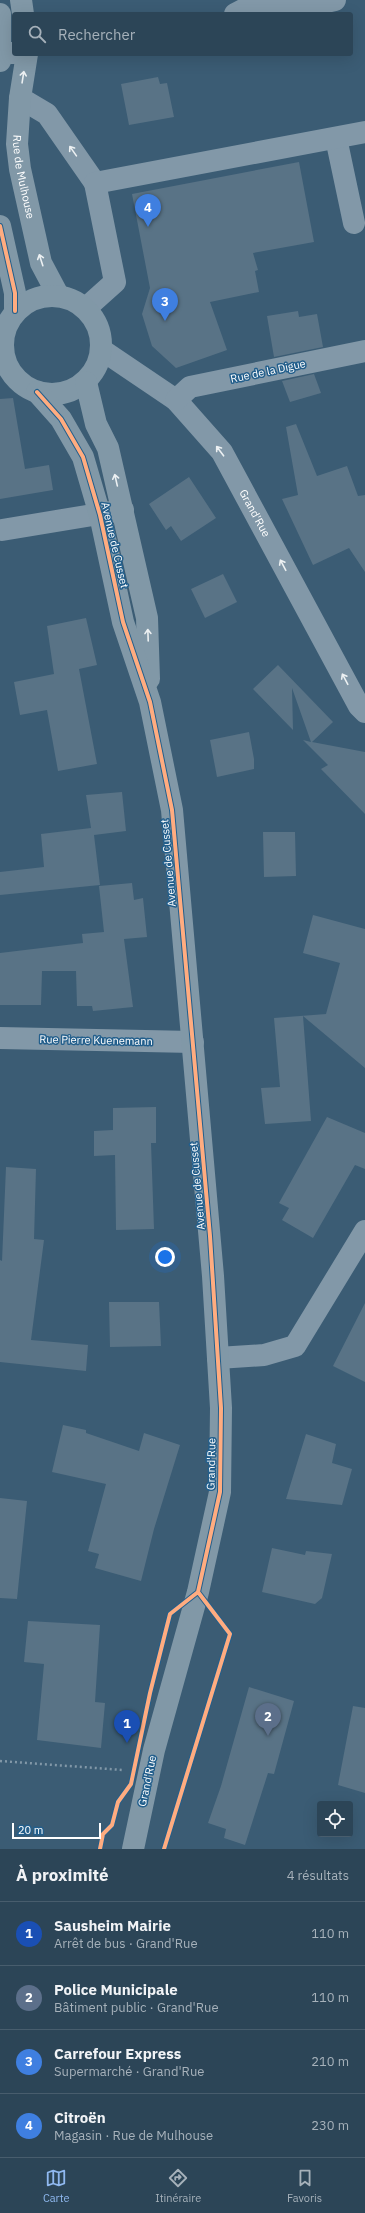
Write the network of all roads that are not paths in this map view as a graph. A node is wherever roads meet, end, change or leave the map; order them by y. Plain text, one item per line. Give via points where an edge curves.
1 (20, 0) edge
2 (335, 0) edge
3 (256, 2) edge
4 (23, 12) edge
5 (238, 12) edge
6 (0, 14) edge
7 (4, 55) edge
8 (27, 56) edge
9 (20, 98) junction
10 (365, 132) edge
11 (336, 138) junction
12 (95, 183) junction
13 (354, 223) dead end
14 (0, 226) edge
15 (58, 295) junction
16 (86, 308) junction
17 (15, 311) junction
18 (102, 350) junction
19 (2, 351) edge
20 (365, 351) edge
21 (86, 382) junction
22 (37, 392) junction
23 (176, 400) junction
24 (123, 510) junction
25 (100, 515) junction
26 (2, 530) dead end
27 (150, 702) junction
28 (365, 712) edge
29 (0, 1038) edge
30 (193, 1042) junction
31 (365, 1231) edge
32 (218, 1358) junction
33 (133, 1849) edge

1 - 4 main road
2 - 3 street via 309,6
3 - 5 street
6 - 7 main road
9 -> 8 main road, Rue de Mulhouse
12 -> 9 street via 47,114
15 -> 9 main road, Rue de Mulhouse via 41,263 25,198 17,144
10 - 11 street
11 - 12 street
11 - 13 street
12 - 16 street via 115,282
14 - 17 main road via 14,293
15 - 16 main road via 73,299
15 - 17 main road via 42,296
16 - 18 main road via 96,320
17 - 19 main road via 3,336
18 - 21 main road via 96,367
18 - 23 street, Grand'Rue
19 - 22 main road via 14,377 24,386
20 - 23 street, Rue de la Digue via 190,387
21 - 22 main road via 63,393
24 -> 21 main road, Avenue de Cusset via 108,448 96,424
22 - 25 main road, Avenue de Cusset via 62,418 83,456
28 -> 23 street, Grand'Rue via 359,706 222,452
24 - 25 street
27 -> 24 main road, Avenue de Cusset via 147,618
25 - 26 street
25 - 27 main road, Avenue de Cusset via 123,622
27 - 30 main road, Avenue de Cusset via 172,810
29 - 30 street, Rue Pierre Kuenemann
30 - 32 main road, Avenue de Cusset
31 - 32 street via 295,1346 264,1355
32 - 33 main road, Grand'Rue via 221,1408 220,1492 198,1592 154,1750

